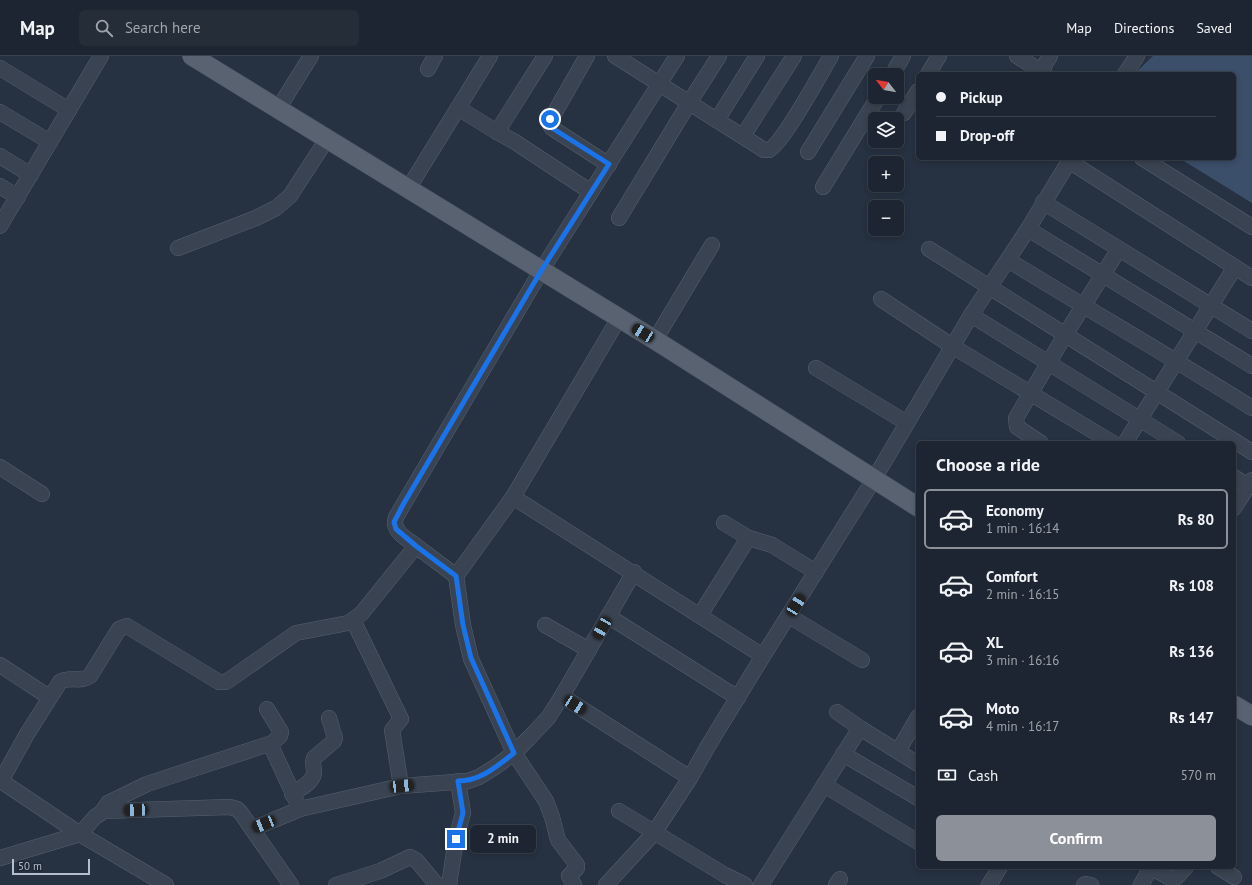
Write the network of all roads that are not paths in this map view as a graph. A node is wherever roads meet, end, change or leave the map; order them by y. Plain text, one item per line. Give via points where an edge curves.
1 (101, 56) edge
2 (192, 56) edge
3 (490, 56) edge
4 (545, 56) edge
5 (587, 56) edge
6 (615, 56) edge
7 (677, 56) edge
8 (719, 56) edge
9 (757, 56) edge
10 (794, 56) edge
11 (831, 56) edge
12 (868, 56) edge
13 (904, 56) edge
14 (939, 56) edge
15 (1017, 56) edge
16 (1050, 56) edge
17 (1136, 56) edge
18 (305, 58) edge
19 (632, 60) edge
20 (0, 68) edge
21 (896, 68) edge
22 (929, 72) edge
23 (1041, 72) edge
24 (1042, 72) edge
25 (1126, 72) edge
26 (660, 85) junction
27 (916, 94) edge
28 (689, 103) junction
29 (874, 104) edge
30 (458, 108) junction
31 (278, 109) junction
32 (69, 110) junction
33 (0, 112) edge
34 (904, 113) dead end
35 (717, 120) junction
36 (497, 132) junction
37 (743, 136) junction
38 (327, 139) junction
39 (50, 142) junction
40 (808, 152) dead end
41 (0, 156) edge
42 (1069, 160) edge
43 (1072, 160) edge
44 (1145, 160) edge
45 (609, 164) junction
46 (31, 175) junction
47 (0, 186) edge
48 (823, 187) dead end
49 (408, 189) junction
50 (591, 192) junction
51 (18, 197) junction
52 (1044, 202) junction
53 (619, 218) dead end
54 (0, 226) edge
55 (1252, 227) edge
56 (1028, 229) junction
57 (712, 245) dead end
58 (178, 248) dead end
59 (929, 249) dead end
60 (1119, 249) junction
61 (1008, 260) junction
62 (1235, 267) junction
63 (541, 271) junction
64 (1104, 274) junction
65 (1252, 278) edge
66 (989, 287) junction
67 (881, 299) dead end
68 (1211, 305) junction
69 (1083, 306) junction
70 (970, 315) junction
71 (619, 318) junction
72 (1196, 330) junction
73 (1252, 331) edge
74 (1065, 334) junction
75 (655, 340) junction
76 (952, 346) junction
77 (1176, 360) junction
78 (1049, 362) junction
79 (1252, 366) edge
80 (816, 368) dead end
81 (1157, 392) junction
82 (1032, 394) junction
83 (1252, 408) edge
84 (1140, 419) junction
85 (907, 423) junction
86 (1038, 441) edge
87 (1110, 441) edge
88 (1126, 441) edge
89 (1175, 441) edge
90 (1235, 441) edge
91 (1236, 442) edge
92 (1252, 452) edge
93 (0, 467) edge
94 (1236, 478) edge
95 (874, 479) junction
96 (1250, 483) edge
97 (42, 494) dead end
98 (513, 496) junction
99 (1236, 505) edge
100 (916, 506) edge
101 (724, 523) dead end
102 (746, 538) junction
103 (416, 546) junction
104 (634, 572) junction
105 (816, 572) junction
106 (456, 576) junction
107 (700, 615) junction
108 (608, 616) junction
109 (789, 616) junction
110 (354, 620) junction
111 (545, 626) dead end
112 (589, 650) junction
113 (763, 656) junction
114 (862, 660) dead end
115 (0, 665) edge
116 (562, 696) junction
117 (49, 697) junction
118 (738, 698) junction
119 (1236, 706) edge
120 (267, 709) dead end
121 (837, 712) dead end
122 (1252, 716) edge
123 (329, 718) dead end
124 (916, 720) edge
125 (860, 728) junction
126 (272, 743) junction
127 (898, 751) junction
128 (514, 753) junction
129 (843, 754) junction
130 (916, 763) edge
131 (690, 778) junction
132 (458, 781) junction
133 (824, 784) junction
134 (402, 786) junction
135 (292, 794) junction
136 (916, 797) edge
137 (300, 809) junction
138 (619, 811) dead end
139 (101, 813) junction
140 (252, 829) junction
141 (654, 833) junction
142 (80, 834) junction
143 (916, 841) edge
144 (0, 858) edge
145 (999, 869) edge
146 (1150, 869) edge
147 (1154, 869) edge
148 (1184, 869) edge
149 (1221, 869) edge
150 (1234, 877) dead end
151 (722, 880) edge
152 (166, 885) edge
153 (291, 885) edge
154 (336, 885) edge
155 (437, 885) edge
156 (449, 885) edge
157 (574, 885) edge
158 (606, 885) edge
159 (746, 885) edge
160 (761, 885) edge
161 (989, 885) edge
162 (1084, 885) edge
163 (1091, 885) edge
164 (1141, 885) edge

1 - 32 street
2 - 31 main road
3 - 30 street
4 - 36 street
5 - 45 street via 550,119 550,125
6 - 19 street
7 - 26 street
8 - 28 street
9 - 35 street
10 - 37 street
11 - 37 street via 774,147 764,150
12 - 40 street
13 - 21 street
14 - 22 street
15 - 23 street
16 - 24 street
17 - 25 street
18 - 31 street
19 - 26 street
20 - 32 street
26 - 28 street
26 - 45 street
27 - 34 street
28 - 35 street
28 - 53 street
29 - 48 street
30 - 36 street
30 - 49 street
31 - 38 main road
32 - 39 street
33 - 39 street
35 - 37 street
36 - 50 street
38 - 49 main road
38 - 58 street via 290,196 276,208
39 - 46 street
41 - 46 street
42 - 52 street
43 - 62 street
44 - 55 street
45 - 50 street
46 - 51 street
47 - 51 street
49 - 63 main road
50 - 63 street
51 - 54 street
52 - 56 street
52 - 60 street
56 - 61 street
56 - 64 street
57 - 75 street
59 - 66 street
60 - 64 street
60 - 68 street
61 - 66 street
61 - 69 street
62 - 65 street
62 - 68 street
63 - 71 main road
63 - 103 street via 396,517 396,529
64 - 69 street
64 - 72 street
66 - 70 street
66 - 74 street
67 - 76 street
68 - 72 street
68 - 73 street
69 - 74 street
69 - 77 street
70 - 76 street
70 - 78 street
71 - 75 main road
71 - 98 street
72 - 77 street
72 - 79 street
74 - 78 street
74 - 81 street
75 - 95 main road
76 - 82 street
76 - 85 street
77 - 81 street
77 - 83 street
78 - 82 street
78 - 84 street
80 - 85 street
81 - 84 street
81 - 90 street
82 - 86 street via 1016,418 1016,423 1020,430
82 - 87 street
84 - 88 street
84 - 89 street
85 - 95 street
91 - 92 street
93 - 97 street
94 - 96 street
95 - 100 main road
95 - 105 street
96 - 99 street
98 - 104 street
98 - 106 street
101 - 102 street
102 - 105 street via 772,545
102 - 107 street via 743,547
103 - 106 street
103 - 110 street
104 - 107 street
104 - 108 street
105 - 109 street
106 - 128 street via 471,658
107 - 113 street
108 - 112 street
108 - 118 street
109 - 113 street
109 - 114 street
110 - 117 street via 348,624 296,633 222,683 127,626 123,627 119,629 90,676 86,679 65,679
110 - 134 street via 401,719 392,730
111 - 112 street
112 - 116 street
113 - 118 street
115 - 117 street
116 - 128 street via 548,718
116 - 131 street
117 - 142 street via 2,781
118 - 131 street
119 - 122 main road
120 - 126 street via 281,732
121 - 125 street
123 - 135 street via 334,741 315,756 315,773 311,780
124 - 127 street
125 - 127 street
125 - 129 street
126 - 135 street
126 - 139 street via 147,784 108,803
127 - 130 street
128 - 132 street via 479,777
128 - 157 street via 546,801 558,840 577,865 569,876
129 - 133 street
129 - 136 street
131 - 141 street
132 - 134 street
132 - 156 street via 463,813
133 - 143 street
133 - 160 street
134 - 137 street
135 - 137 street
137 - 140 street
138 - 141 street
139 - 140 street via 230,807 242,813
139 - 142 street
140 - 153 street
141 - 151 street
141 - 158 street
142 - 144 street
142 - 152 street
145 - 161 street
146 - 164 street
147 - 148 street via 1172,879 1177,878
149 - 150 street
151 - 159 street
154 - 155 street via 380,871 410,857 417,861
162 - 163 street

